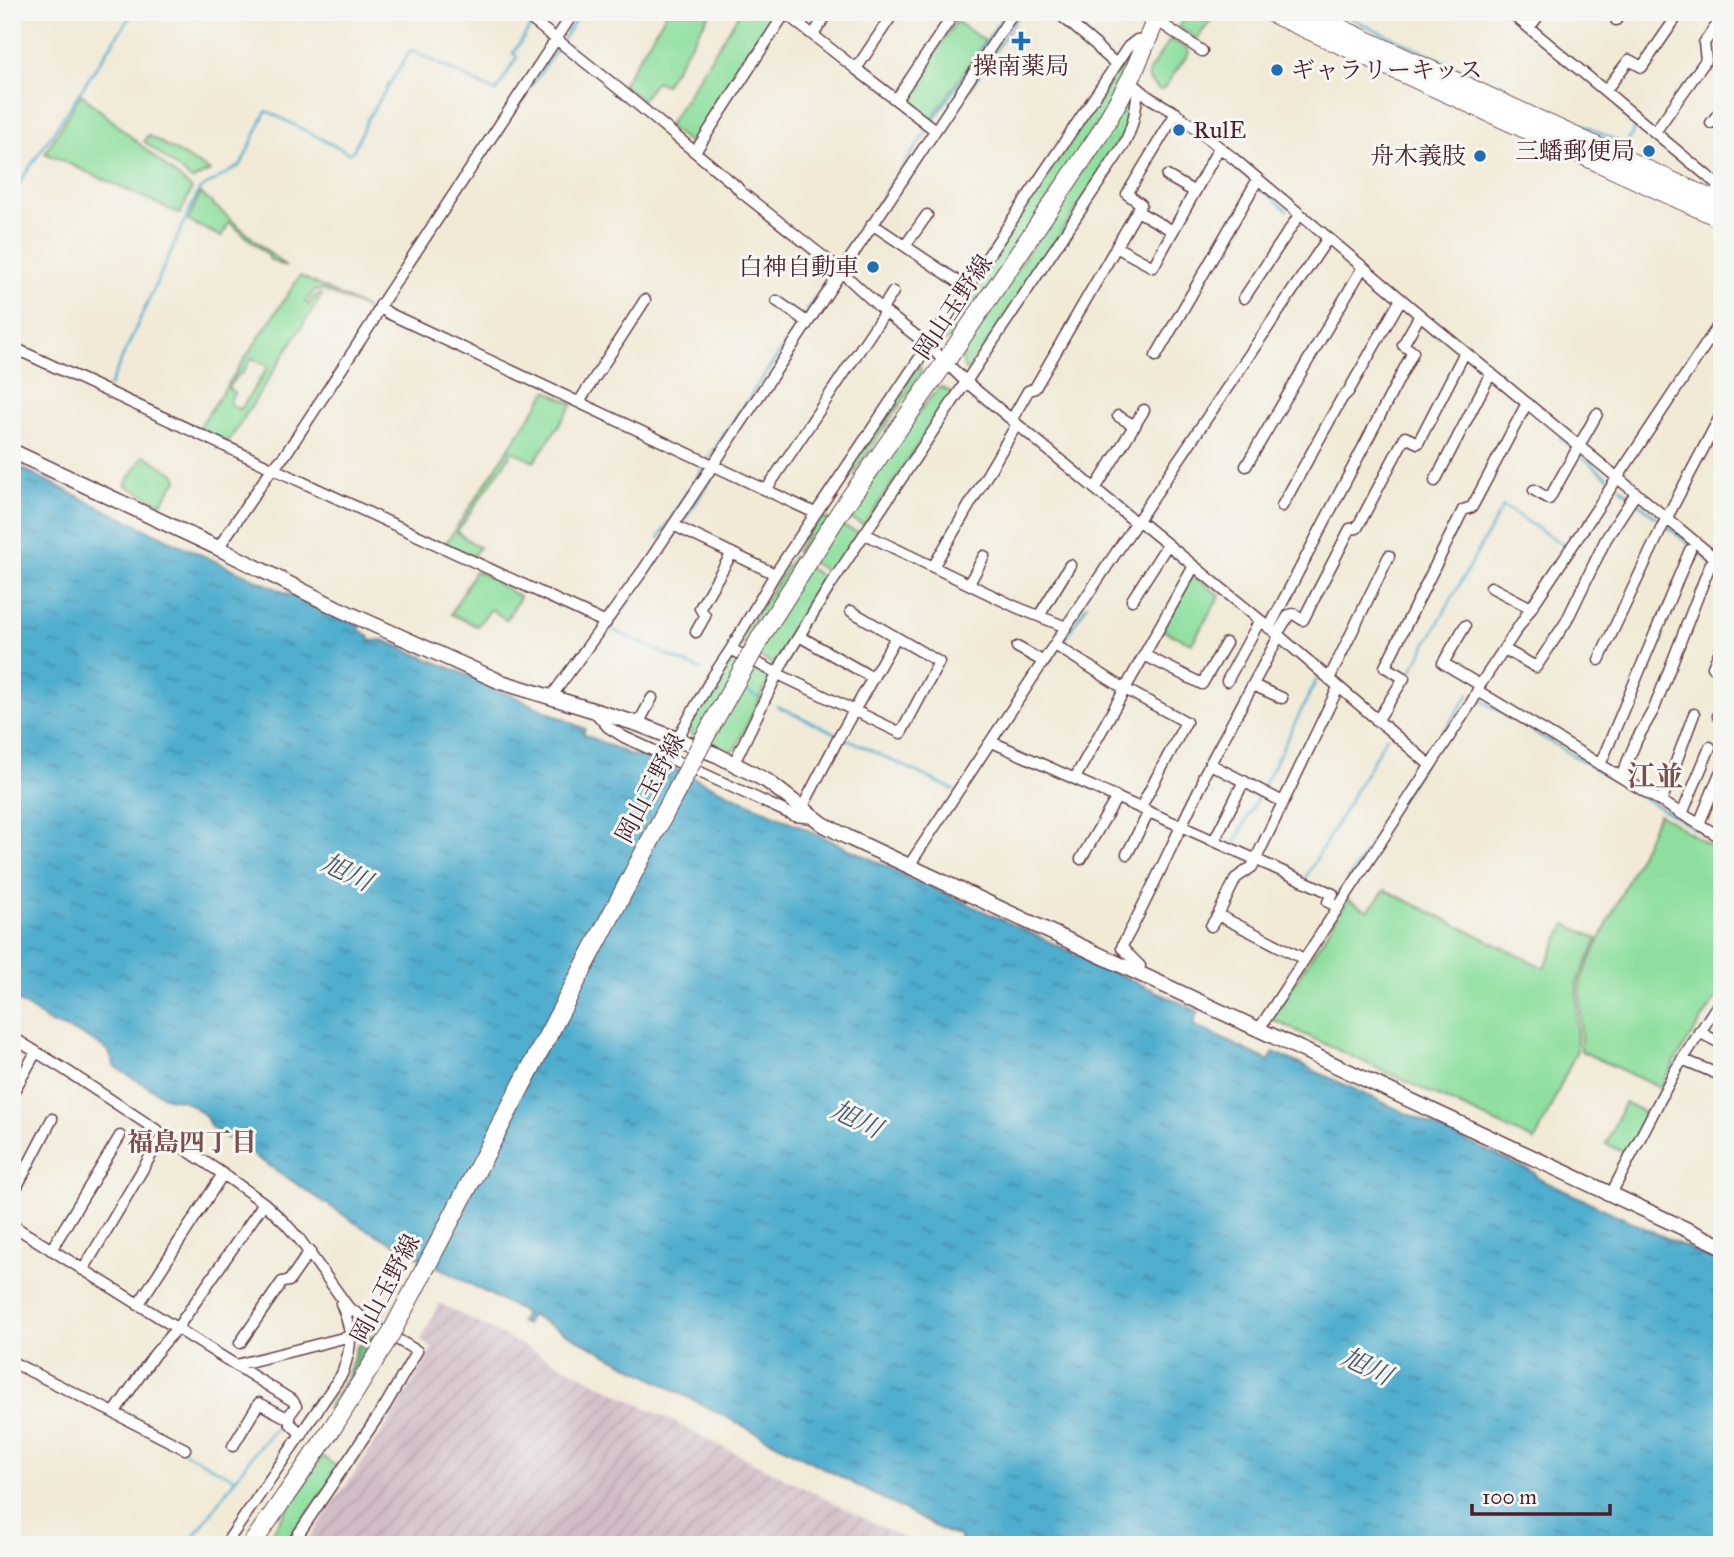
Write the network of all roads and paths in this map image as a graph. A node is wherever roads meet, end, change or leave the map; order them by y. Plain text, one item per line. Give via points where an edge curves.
1 (522, 12) edge
2 (574, 12) edge
3 (828, 12) edge
4 (894, 12) edge
5 (955, 12) edge
6 (1014, 12) edge
7 (1056, 12) edge
8 (1269, 12) edge
9 (1305, 12) edge
10 (1510, 12) edge
11 (1541, 12) edge
12 (1680, 12) edge
13 (1157, 16) edge
14 (1722, 18) edge
15 (1529, 28) junction
16 (813, 35) junction
17 (1146, 40) junction
18 (559, 42) junction
19 (1202, 51) dead end
20 (1115, 63) junction
21 (856, 69) junction
22 (1134, 83) junction
23 (1605, 91) junction
24 (896, 100) junction
25 (1156, 101) junction
26 (1722, 108) edge
27 (1136, 110) junction
28 (1176, 113) junction
29 (1712, 123) dead end
30 (932, 128) junction
31 (1655, 132) junction
32 (1219, 148) junction
33 (695, 152) junction
34 (1167, 176) dead end
35 (1256, 183) junction
36 (1195, 192) junction
37 (1720, 208) edge
38 (1137, 211) junction
39 (927, 215) dead end
40 (1297, 217) junction
41 (876, 226) junction
42 (1173, 231) junction
43 (1328, 238) junction
44 (905, 246) junction
45 (1116, 247) junction
46 (1363, 267) junction
47 (837, 269) junction
48 (966, 287) junction
49 (893, 292) dead end
50 (1244, 298) dead end
51 (1401, 299) junction
52 (645, 300) dead end
53 (777, 301) dead end
54 (382, 308) junction
55 (884, 310) junction
56 (1420, 315) junction
57 (804, 320) junction
58 (1722, 320) edge
59 (928, 345) junction
60 (12, 348) edge
61 (1463, 355) junction
62 (1156, 356) dead end
63 (946, 361) junction
64 (1489, 376) junction
65 (965, 382) junction
66 (579, 402) junction
67 (1525, 406) junction
68 (1144, 410) dead end
69 (1597, 414) dead end
70 (1118, 416) dead end
71 (1720, 419) edge
72 (1014, 421) junction
73 (1135, 426) junction
74 (1577, 449) junction
75 (12, 451) edge
76 (712, 464) junction
77 (1246, 466) dead end
78 (274, 470) junction
79 (1617, 478) junction
80 (1435, 481) dead end
81 (1095, 489) junction
82 (766, 490) junction
83 (1534, 490) dead end
84 (1633, 496) junction
85 (1282, 506) dead end
86 (815, 513) junction
87 (1139, 521) junction
88 (1665, 523) junction
89 (1588, 526) junction
90 (677, 527) junction
91 (865, 534) junction
92 (1606, 538) junction
93 (1166, 547) junction
94 (218, 548) junction
95 (1690, 551) dead end
96 (732, 553) junction
97 (984, 556) dead end
98 (1388, 556) dead end
99 (1715, 562) edge
100 (1070, 565) dead end
101 (933, 567) junction
102 (1192, 568) junction
103 (775, 574) junction
104 (970, 584) junction
105 (1491, 587) dead end
106 (1132, 600) dead end
107 (1531, 608) junction
108 (851, 611) dead end
109 (1039, 616) junction
110 (604, 625) junction
111 (1465, 626) dead end
112 (1066, 627) junction
113 (1269, 631) junction
114 (696, 632) dead end
115 (799, 636) junction
116 (896, 637) junction
117 (1226, 643) dead end
118 (1722, 646) edge
119 (1017, 647) dead end
120 (1057, 647) junction
121 (731, 649) junction
122 (1506, 650) junction
123 (1144, 655) junction
124 (1600, 660) dead end
125 (1044, 662) junction
126 (1713, 667) dead end
127 (778, 674) junction
128 (873, 678) junction
129 (1329, 680) junction
130 (1227, 681) dead end
131 (1253, 685) junction
132 (1338, 688) junction
133 (1125, 689) junction
134 (1477, 692) junction
135 (551, 697) junction
136 (652, 698) dead end
137 (1282, 698) dead end
138 (593, 710) junction
139 (855, 710) junction
140 (1694, 714) dead end
141 (1377, 721) junction
142 (638, 724) junction
143 (677, 739) junction
144 (994, 743) junction
145 (1710, 747) dead end
146 (734, 763) junction
147 (1426, 763) junction
148 (1210, 764) junction
149 (1600, 765) junction
150 (1720, 773) dead end
151 (1621, 777) junction
152 (1075, 778) junction
153 (1244, 781) junction
154 (1115, 801) junction
155 (1283, 802) junction
156 (1661, 802) junction
157 (802, 808) junction
158 (1146, 814) junction
159 (1682, 814) junction
160 (816, 819) junction
161 (1699, 824) junction
162 (1180, 829) junction
163 (1722, 838) edge
164 (1214, 841) junction
165 (1127, 854) dead end
166 (1081, 859) dead end
167 (1254, 862) junction
168 (908, 867) junction
169 (1333, 901) junction
170 (1218, 915) junction
171 (1211, 926) dead end
172 (1304, 960) junction
173 (1137, 973) junction
174 (1720, 1005) edge
175 (1258, 1029) junction
176 (1702, 1034) junction
177 (12, 1037) edge
178 (1722, 1044) edge
179 (36, 1052) junction
180 (1682, 1059) junction
181 (1722, 1076) edge
182 (12, 1094) edge
183 (52, 1119) dead end
184 (163, 1135) junction
185 (120, 1136) dead end
186 (223, 1174) junction
187 (1611, 1194) junction
188 (12, 1196) edge
189 (264, 1203) junction
190 (12, 1225) edge
191 (1722, 1246) edge
192 (51, 1250) junction
193 (310, 1251) junction
194 (83, 1270) junction
195 (339, 1297) junction
196 (138, 1304) junction
197 (373, 1325) junction
198 (176, 1328) junction
199 (351, 1335) junction
200 (240, 1343) dead end
201 (12, 1362) edge
202 (236, 1365) junction
203 (114, 1413) junction
204 (289, 1419) junction
205 (302, 1435) junction
206 (233, 1446) dead end
207 (185, 1449) dead end
208 (225, 1545) edge
209 (251, 1545) edge
210 (291, 1545) edge

1 - 18 street
2 - 18 street
3 - 16 street
4 - 21 street
5 - 24 street
6 - 30 street
7 - 20 street
8 - 37 main road
9 - 37 main road
10 - 15 street
11 - 15 street
12 - 23 street via 1642,67 1629,60
13 - 17 main road, 岡山玉野線
13 - 19 street
14 - 31 street via 1704,43 1706,60
15 - 23 street
16 - 21 street
16 - 33 street via 785,13
17 - 20 street via 1130,44
17 - 22 main road, 岡山玉野線
18 - 33 street
18 - 54 street
20 - 48 street
21 - 24 street
22 - 25 street
22 - 27 street
22 - 63 main road, 岡山玉野線
23 - 31 street
24 - 30 street
25 - 27 street
25 - 28 street
26 - 29 street
27 - 65 street via 1122,148
28 - 32 street
28 - 38 street via 1127,194 1141,204
30 - 41 street
31 - 37 street via 1717,184
32 - 35 street
32 - 36 street
33 - 47 street
34 - 36 street
35 - 40 street
35 - 62 street
36 - 42 street
38 - 42 street
38 - 45 street
39 - 44 street
40 - 43 street
40 - 50 street
41 - 44 street
41 - 47 street
42 - 45 street via 1153,267
43 - 46 street
43 - 87 street
44 - 48 street
45 - 72 street
46 - 51 street
46 - 77 street
47 - 55 street
47 - 57 street
48 - 59 street
49 - 55 street
51 - 56 street
51 - 85 street
52 - 66 street
53 - 57 street
54 - 66 street
54 - 78 street
55 - 59 street
55 - 82 street
56 - 61 street
56 - 113 street via 1403,345 1413,352
57 - 76 street
58 - 79 street
59 - 63 street
59 - 86 street
60 - 78 street
61 - 64 street
61 - 113 street via 1418,443 1405,437 1303,620 1289,615
63 - 65 street
63 - 209 main road, 岡山玉野線, bridge via 840,512 762,635 389,1337
64 - 67 street
64 - 80 street
65 - 72 street
65 - 91 street
66 - 76 street
67 - 74 street
67 - 141 street via 1472,507 1463,509 1385,667 1404,678
68 - 73 street
69 - 74 street
70 - 73 street
71 - 88 street
72 - 81 street
72 - 101 street
73 - 81 street
74 - 79 street
74 - 83 street via 1549,499
75 - 94 street
76 - 82 street
76 - 90 street
78 - 94 street
78 - 110 street
79 - 84 street
79 - 89 street
81 - 87 street
82 - 86 street
84 - 88 street
84 - 92 street
86 - 103 street
87 - 93 street
87 - 112 street
88 - 99 street
88 - 124 street
89 - 92 street
89 - 107 street
90 - 96 street
90 - 110 street
91 - 101 street
91 - 115 street
92 - 122 street via 1566,622 1536,667
93 - 102 street
93 - 106 street
94 - 135 street via 501,682
95 - 149 street
96 - 103 street
96 - 114 street via 700,608 705,616
97 - 104 street
98 - 129 street
99 - 151 street
100 - 109 street
101 - 104 street
102 - 113 street
102 - 123 street
103 - 121 street
104 - 109 street
105 - 107 street
107 - 122 street
108 - 116 street
109 - 112 street
110 - 135 street
111 - 134 street via 1443,663
112 - 120 street
113 - 129 street
113 - 130 street
113 - 131 street
115 - 127 street
115 - 128 street
116 - 128 street
116 - 139 street via 939,662 901,733
117 - 123 street via 1202,684
118 - 126 street
119 - 125 street
120 - 125 street
120 - 133 street
121 - 127 street
121 - 143 street
122 - 134 street
123 - 133 street
125 - 144 street
127 - 139 street
127 - 146 street
128 - 139 street
129 - 132 street
131 - 137 street
131 - 148 street
132 - 141 street
132 - 155 street
133 - 152 street
133 - 158 street via 1186,722
134 - 147 street
134 - 149 street
135 - 138 street
136 - 142 street
138 - 142 street
138 - 160 street via 624,737 795,816
139 - 157 street
140 - 156 street
141 - 147 street
142 - 143 street
143 - 146 street
144 - 152 street
144 - 168 street
145 - 159 street
146 - 157 street
147 - 169 street
148 - 153 street
148 - 162 street
149 - 151 street
150 - 161 street
151 - 156 street
152 - 154 street
153 - 155 street
153 - 164 street
154 - 158 street
154 - 166 street
155 - 167 street
156 - 159 street
157 - 160 street
158 - 162 street
158 - 165 street
159 - 161 street
160 - 168 street
161 - 163 street
162 - 164 street
162 - 173 street via 1123,944 1140,965
164 - 167 street
167 - 169 street via 1333,894
167 - 170 street via 1236,878
168 - 173 street
169 - 172 street
170 - 171 street
170 - 172 street
172 - 175 street
173 - 175 street
174 - 176 street
175 - 187 street
176 - 178 street
176 - 180 street
177 - 179 street
179 - 182 street
179 - 184 street
180 - 181 street
180 - 187 street
183 - 188 street
184 - 186 street
184 - 194 street
185 - 192 street
186 - 189 street
186 - 196 street
187 - 191 street
189 - 193 street
189 - 198 street
190 - 192 street
192 - 194 street
193 - 195 street
193 - 200 street via 289,1281 282,1282
194 - 196 street
195 - 197 street
195 - 199 street
196 - 198 street
197 - 199 street via 364,1325
197 - 210 street via 417,1351
198 - 202 street
198 - 203 street
199 - 202 street
199 - 205 street via 342,1374
201 - 203 street
202 - 204 street via 293,1401 296,1406
203 - 207 street
204 - 205 street
204 - 206 street via 259,1403
205 - 208 street

